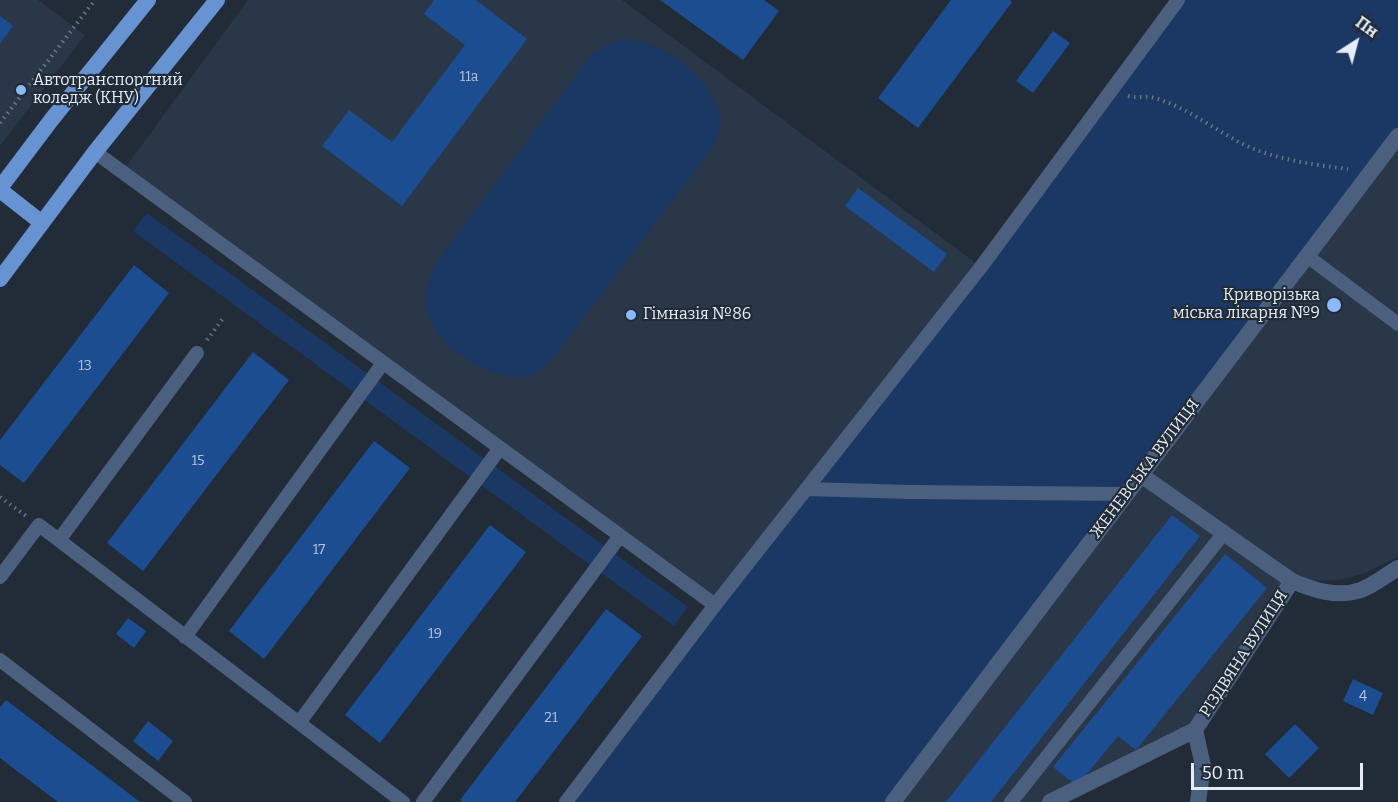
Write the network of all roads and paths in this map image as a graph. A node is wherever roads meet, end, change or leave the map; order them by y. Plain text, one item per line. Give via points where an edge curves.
1 (95, 0) edge
2 (148, 0) edge
3 (217, 0) edge
4 (1178, 0) edge
5 (1110, 92) junction
6 (0, 123) edge
7 (1398, 136) edge
8 (96, 152) junction
9 (1370, 173) junction
10 (0, 189) edge
11 (42, 223) junction
12 (1307, 256) junction
13 (0, 279) edge
14 (224, 316) dead end
15 (1398, 324) edge
16 (196, 353) joint
17 (383, 363) junction
18 (500, 448) junction
19 (1141, 475) junction
20 (807, 489) junction
21 (1126, 494) junction
22 (0, 496) edge
23 (39, 525) junction
24 (1223, 534) junction
25 (620, 536) junction
26 (58, 540) junction
27 (1398, 568) edge
28 (0, 577) edge
29 (1292, 581) junction
30 (715, 605) junction
31 (185, 637) junction
32 (0, 660) edge
33 (299, 723) junction
34 (1195, 730) junction
35 (185, 802) edge
36 (403, 802) edge
37 (423, 802) edge
38 (566, 802) edge
39 (892, 802) edge
40 (1011, 802) edge
41 (1050, 802) edge
42 (1198, 802) edge

1 - 6 path
2 - 10 main road
3 - 8 main road
4 - 5 lane
5 - 9 path via 1132,98 1156,98 1250,147 1285,158
5 - 20 lane via 981,267
7 - 9 street, ЖЕНЕВСЬКА ВУЛИЦЯ
8 - 11 main road
8 - 17 lane
9 - 12 street, ЖЕНЕВСЬКА ВУЛИЦЯ
10 - 11 main road
11 - 13 main road
12 - 15 lane
12 - 19 street, ЖЕНЕВСЬКА ВУЛИЦЯ
14 - 16 path
16 - 26 lane
17 - 18 lane
17 - 31 lane
18 - 25 lane
18 - 33 lane
19 - 21 street, ЖЕНЕВСЬКА ВУЛИЦЯ
19 - 24 street, РІЗДВЯНА ВУЛИЦЯ
20 - 21 lane
20 - 30 lane
21 - 39 street, ЖЕНЕВСЬКА ВУЛИЦЯ
22 - 23 path
23 - 26 lane
23 - 28 lane
24 - 29 street, РІЗДВЯНА ВУЛИЦЯ
24 - 40 lane
25 - 30 lane
25 - 37 lane
26 - 31 lane
27 - 29 street via 1361,590 1335,594
29 - 34 street, РІЗДВЯНА ВУЛИЦЯ
30 - 38 lane
31 - 33 lane
32 - 35 lane
33 - 36 lane
34 - 41 street
34 - 42 street, РІЗДВЯНА ВУЛИЦЯ via 1203,766

